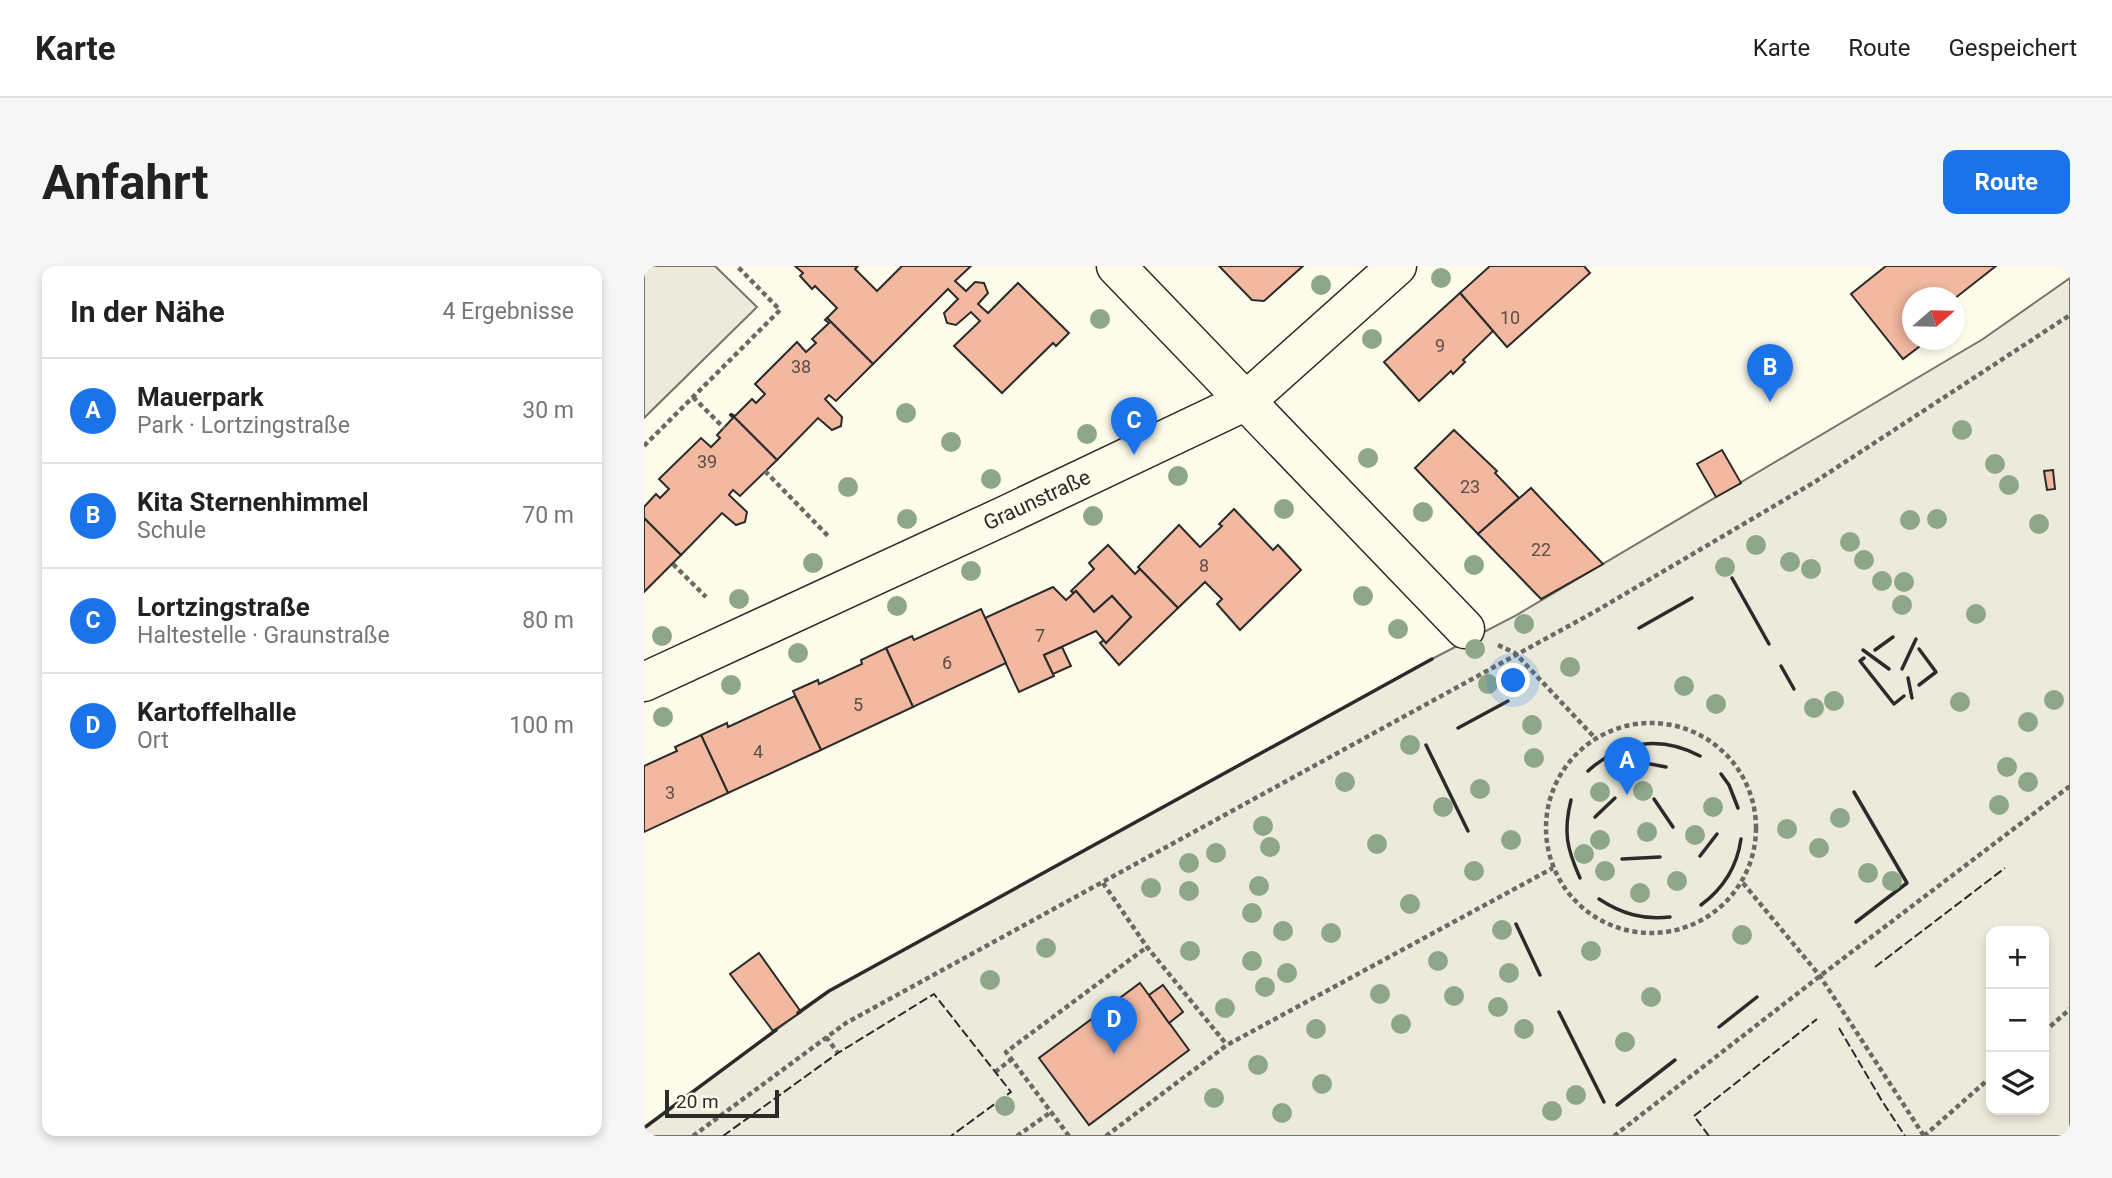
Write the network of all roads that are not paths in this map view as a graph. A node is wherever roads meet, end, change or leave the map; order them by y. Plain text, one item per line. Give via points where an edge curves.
1 (1116, 266) edge
2 (1397, 266) edge
3 (1247, 401) junction
4 (1465, 629) road end
5 (644, 682) edge

1 - 3 street
2 - 3 street, Graunstraße
3 - 4 street
3 - 5 street, Graunstraße

